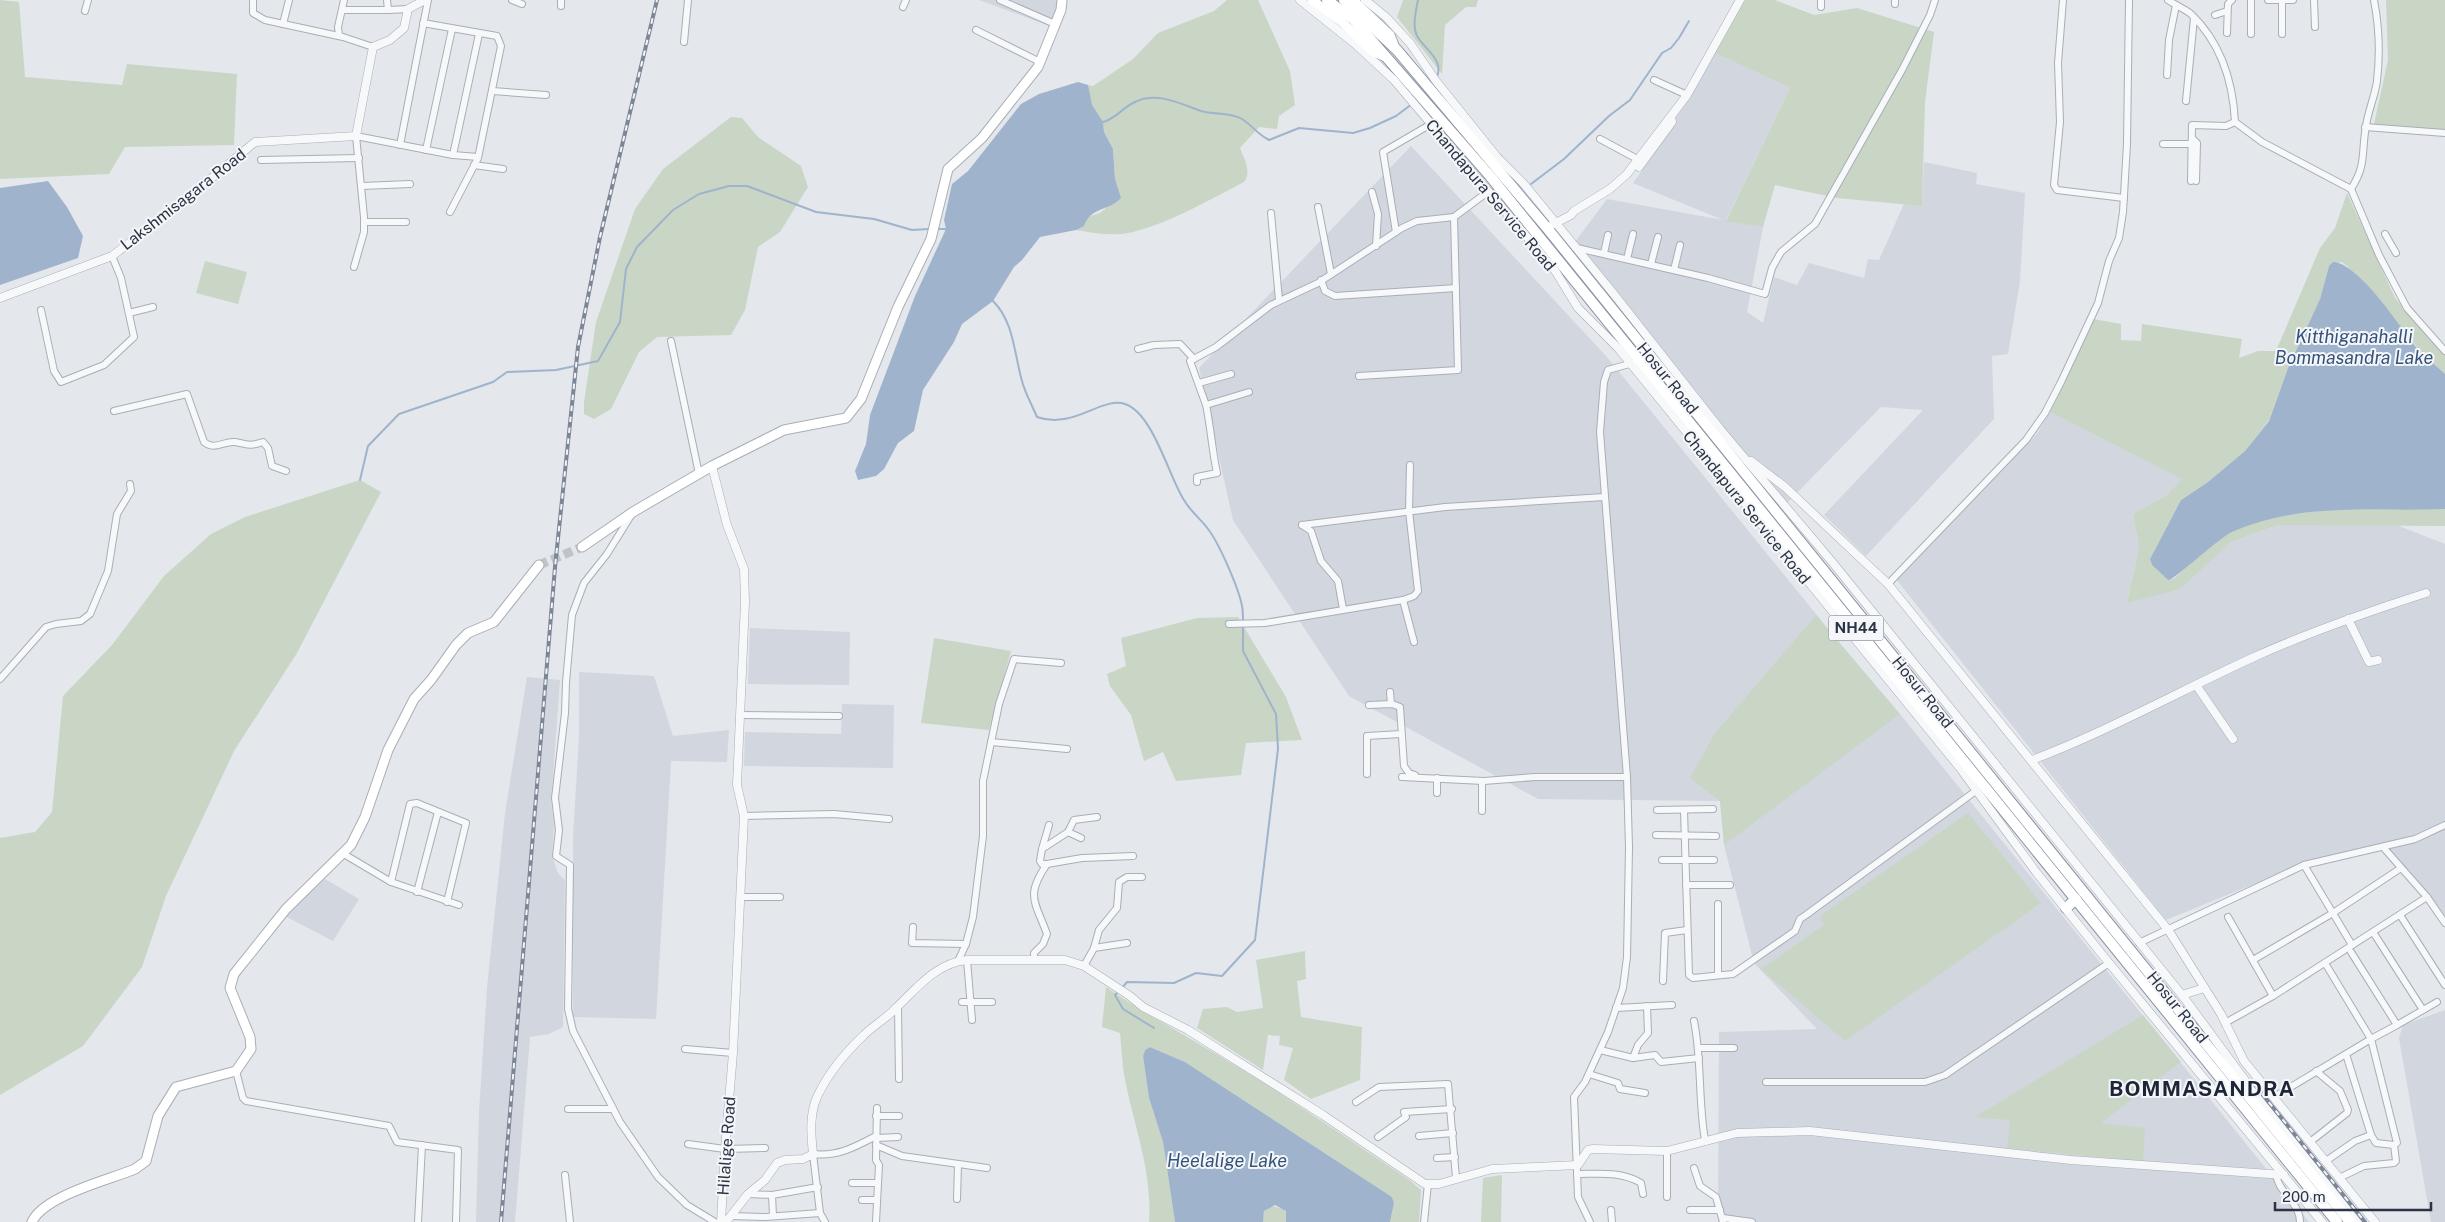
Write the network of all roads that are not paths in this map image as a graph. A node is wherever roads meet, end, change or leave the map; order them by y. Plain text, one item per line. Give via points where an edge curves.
1 (88, 0) edge
2 (253, 0) edge
3 (290, 0) edge
4 (344, 0) edge
5 (387, 0) edge
6 (426, 0) edge
7 (512, 0) edge
8 (688, 0) edge
9 (1000, 0) edge
10 (1062, 0) edge
11 (1068, 0) edge
12 (1300, 0) edge
13 (1312, 0) edge
14 (1327, 0) edge
15 (1344, 0) edge
16 (1353, 0) edge
17 (1365, 0) edge
18 (1740, 0) edge
19 (1935, 0) edge
20 (2063, 0) edge
21 (2129, 0) edge
22 (2168, 0) edge
23 (2232, 0) edge
24 (2251, 0) edge
25 (2268, 0) edge
26 (2293, 0) edge
27 (2314, 0) edge
28 (2374, 0) edge
29 (2282, 1) edge
30 (522, 4) dead end
31 (2176, 5) junction
32 (408, 8) junction
33 (342, 10) junction
34 (388, 10) junction
35 (2227, 10) junction
36 (85, 11) dead end
37 (2216, 15) dead end
38 (2194, 18) junction
39 (423, 22) junction
40 (283, 24) junction
41 (1055, 24) junction
42 (2314, 27) dead end
43 (452, 29) junction
44 (976, 30) dead end
45 (2228, 33) dead end
46 (479, 34) junction
47 (2251, 34) dead end
48 (2282, 34) dead end
49 (339, 36) junction
50 (684, 42) dead end
51 (372, 47) junction
52 (1393, 54) junction
53 (1039, 64) junction
54 (2167, 75) dead end
55 (1654, 80) dead end
56 (1436, 88) junction
57 (492, 91) junction
58 (546, 95) dead end
59 (1687, 95) junction
60 (2186, 101) dead end
61 (2235, 122) junction
62 (1431, 124) junction
63 (2365, 127) junction
64 (2445, 133) edge
65 (356, 136) junction
66 (1600, 139) dead end
67 (2192, 141) junction
68 (2163, 144) dead end
69 (400, 145) junction
70 (426, 150) junction
71 (453, 155) junction
72 (478, 157) junction
73 (359, 158) junction
74 (261, 160) dead end
75 (1640, 161) junction
76 (474, 165) junction
77 (503, 169) dead end
78 (2193, 181) dead end
79 (410, 184) dead end
80 (362, 186) junction
81 (2350, 189) junction
82 (1489, 191) junction
83 (1372, 192) dead end
84 (2124, 198) junction
85 (1318, 207) dead end
86 (450, 212) dead end
87 (1271, 213) dead end
88 (1454, 218) junction
89 (364, 222) junction
90 (406, 222) dead end
91 (1551, 226) junction
92 (1396, 232) junction
93 (1633, 234) dead end
94 (2385, 234) dead end
95 (1608, 235) dead end
96 (1658, 236) dead end
97 (1680, 245) dead end
98 (1376, 246) junction
99 (1577, 248) junction
100 (1604, 253) junction
101 (2396, 253) dead end
102 (112, 256) junction
103 (1627, 259) junction
104 (1651, 264) junction
105 (354, 267) dead end
106 (1674, 270) junction
107 (1331, 274) junction
108 (1321, 280) junction
109 (1456, 288) junction
110 (0, 298) edge
111 (1279, 300) junction
112 (152, 306) dead end
113 (41, 310) dead end
114 (129, 313) junction
115 (671, 342) dead end
116 (1138, 349) dead end
117 (2445, 351) edge
118 (1194, 359) junction
119 (1635, 362) junction
120 (1231, 374) dead end
121 (1359, 376) dead end
122 (1199, 383) junction
123 (1249, 392) dead end
124 (1206, 405) junction
125 (114, 411) dead end
126 (1747, 459) junction
127 (1410, 465) dead end
128 (712, 466) junction
129 (286, 471) dead end
130 (699, 474) junction
131 (1198, 482) dead end
132 (130, 484) dead end
133 (1604, 497) junction
134 (1409, 511) junction
135 (633, 512) junction
136 (582, 547) tunnel mouth
137 (539, 565) tunnel mouth
138 (1888, 584) junction
139 (2426, 593) dead end
140 (1403, 600) junction
141 (1343, 609) junction
142 (1872, 620) junction
143 (2348, 620) junction
144 (1229, 624) dead end
145 (1414, 642) dead end
146 (2378, 660) dead end
147 (1062, 663) dead end
148 (0, 679) edge
149 (2196, 685) junction
150 (1390, 692) dead end
151 (1391, 704) junction
152 (1369, 705) dead end
153 (740, 715) junction
154 (839, 716) dead end
155 (1401, 734) junction
156 (2233, 738) dead end
157 (991, 742) junction
158 (1067, 749) dead end
159 (2032, 760) junction
160 (1367, 774) dead end
161 (1402, 777) dead end
162 (1627, 777) junction
163 (1437, 778) junction
164 (1481, 781) junction
165 (1977, 790) junction
166 (1437, 793) dead end
167 (1713, 809) dead end
168 (1657, 810) dead end
169 (1684, 810) junction
170 (1482, 811) dead end
171 (438, 812) junction
172 (744, 816) junction
173 (1097, 817) dead end
174 (889, 819) dead end
175 (1049, 825) dead end
176 (2445, 825) edge
177 (1068, 832) junction
178 (1656, 835) dead end
179 (1684, 835) junction
180 (1716, 836) dead end
181 (1081, 838) dead end
182 (2384, 847) junction
183 (1042, 849) junction
184 (342, 853) junction
185 (1133, 856) dead end
186 (1662, 860) dead end
187 (1685, 860) junction
188 (1714, 860) dead end
189 (1048, 864) junction
190 (2304, 865) junction
191 (2401, 868) junction
192 (1142, 877) dead end
193 (391, 882) junction
194 (1686, 885) junction
195 (1730, 886) dead end
196 (417, 892) junction
197 (740, 897) junction
198 (780, 897) dead end
199 (2427, 898) junction
200 (2076, 899) junction
201 (447, 902) junction
202 (1718, 904) dead end
203 (459, 905) dead end
204 (2068, 911) junction
205 (2333, 913) junction
206 (2400, 915) junction
207 (2228, 917) dead end
208 (2445, 923) edge
209 (913, 927) dead end
210 (1687, 930) junction
211 (2169, 931) junction
212 (2373, 932) junction
213 (1127, 943) dead end
214 (2139, 943) junction
215 (966, 944) junction
216 (1094, 948) junction
217 (2352, 949) junction
218 (1034, 959) junction
219 (966, 960) junction
220 (2253, 960) junction
221 (958, 961) junction
222 (2110, 963) junction
223 (2326, 963) junction
224 (1084, 966) junction
225 (1718, 975) junction
226 (1663, 981) dead end
227 (2445, 985) edge
228 (2204, 988) junction
229 (2182, 996) junction
230 (2274, 996) junction
231 (962, 1002) dead end
232 (971, 1002) junction
233 (992, 1002) dead end
234 (2437, 1002) dead end
235 (1672, 1004) dead end
236 (898, 1006) junction
237 (1647, 1006) junction
238 (1616, 1008) junction
239 (2423, 1010) junction
240 (972, 1020) dead end
241 (1694, 1020) dead end
242 (2224, 1024) junction
243 (2397, 1025) junction
244 (2211, 1034) junction
245 (2371, 1039) junction
246 (1699, 1048) junction
247 (1734, 1048) dead end
248 (685, 1049) dead end
249 (1600, 1050) junction
250 (734, 1053) junction
251 (2346, 1054) junction
252 (1633, 1058) junction
253 (1699, 1058) junction
254 (2244, 1061) junction
255 (2236, 1067) junction
256 (236, 1071) junction
257 (2316, 1071) junction
258 (1589, 1074) junction
259 (899, 1080) dead end
260 (1766, 1082) dead end
261 (1645, 1093) dead end
262 (2274, 1097) junction
263 (1356, 1102) dead end
264 (876, 1108) dead end
265 (568, 1109) dead end
266 (1452, 1109) junction
267 (614, 1110) junction
268 (876, 1116) junction
269 (899, 1116) dead end
270 (1453, 1133) junction
271 (2372, 1135) junction
272 (876, 1136) junction
273 (1419, 1136) dead end
274 (898, 1137) dead end
275 (1378, 1137) dead end
276 (1705, 1140) junction
277 (2310, 1142) junction
278 (688, 1144) dead end
279 (422, 1145) junction
280 (876, 1145) junction
281 (2394, 1145) junction
282 (765, 1148) dead end
283 (725, 1149) junction
284 (1667, 1151) junction
285 (2288, 1153) junction
286 (813, 1154) junction
287 (1454, 1157) junction
288 (1437, 1158) dead end
289 (2326, 1162) junction
290 (958, 1164) junction
291 (987, 1168) dead end
292 (1694, 1168) dead end
293 (1577, 1170) junction
294 (2280, 1175) junction
295 (565, 1176) dead end
296 (1456, 1178) junction
297 (2339, 1178) junction
298 (878, 1182) junction
299 (852, 1183) dead end
300 (1428, 1184) junction
301 (818, 1187) junction
302 (748, 1194) junction
303 (1643, 1194) dead end
304 (772, 1195) junction
305 (1667, 1197) dead end
306 (957, 1199) dead end
307 (862, 1200) dead end
308 (877, 1200) junction
309 (1611, 1210) dead end
310 (1690, 1210) dead end
311 (1720, 1210) junction
312 (820, 1213) junction
313 (729, 1219) edge
314 (768, 1219) edge
315 (1723, 1220) edge
316 (32, 1222) edge
317 (418, 1222) edge
318 (456, 1222) edge
319 (570, 1222) edge
320 (715, 1222) edge
321 (722, 1222) edge
322 (825, 1222) edge
323 (876, 1222) edge
324 (1424, 1222) edge
325 (1590, 1222) edge
326 (1612, 1222) edge
327 (1752, 1222) edge
328 (2300, 1222) edge
329 (2322, 1222) edge
330 (2338, 1222) edge
331 (2350, 1222) edge
332 (2357, 1222) edge
333 (2375, 1222) edge

1 - 36 street
2 - 40 street via 253,13
3 - 40 street
4 - 33 street
5 - 34 street
6 - 32 street
6 - 39 street
7 - 30 street
8 - 50 street
9 - 41 street
10 - 41 main road
11 - 53 main road via 1052,47
12 - 62 street, Chandapura Service Road via 1372,59
13 - 52 main road via 1342,22 1372,51
14 - 52 highway, NH44 via 1353,19 1374,42
15 - 52 highway, NH44 via 1378,30
16 - 52 main road via 1390,35
17 - 56 street via 1410,43
18 - 59 street
19 - 106 street via 1902,70 1815,224 1782,252 1772,268 1765,294
20 - 84 street via 2058,63 2060,122 2054,185 2058,190
21 - 84 street
22 - 31 street
23 - 35 street
24 - 47 street
25 - 29 street
26 - 29 street
27 - 42 street
28 - 63 street via 2378,22 2377,82
29 - 48 street
31 - 38 street
31 - 54 street
32 - 34 street
32 - 51 street via 404,28 390,40
33 - 34 street
33 - 49 street
35 - 37 street
35 - 45 street
38 - 60 street
38 - 61 street via 2216,47 2230,76
39 - 43 street
39 - 69 street
40 - 49 street
41 - 53 main road
43 - 46 street
43 - 70 street
44 - 53 street
46 - 57 street via 497,36 502,46
46 - 71 street
49 - 51 street
51 - 65 street
52 - 56 highway, Hosur Road / NH44
52 - 119 highway, Hosur Road / NH44 via 1423,98
53 - 128 main road via 982,138 948,169 934,229 861,399 846,418 784,430
55 - 59 street
56 - 91 highway, Hosur Road / NH44
57 - 58 street
57 - 72 street
59 - 75 street
61 - 67 street via 2226,126 2192,125
61 - 81 street via 2262,142
62 - 82 street, Chandapura Service Road
62 - 92 street via 1383,152
63 - 64 street
63 - 81 street via 2360,175
65 - 69 street
65 - 73 street
65 - 102 street, Lakshmisagara Road via 255,142
66 - 75 street
67 - 68 street
67 - 78 street via 2197,143
69 - 70 street
70 - 71 street
71 - 72 street
72 - 76 street
73 - 74 street
73 - 80 street
75 - 91 street via 1619,182
76 - 77 street
76 - 86 street
79 - 80 street
80 - 89 street
81 - 117 street via 2407,308
82 - 88 street
82 - 119 street, Chandapura Service Road via 1554,269 1578,308
83 - 98 street via 1378,214
84 - 138 street via 2119,238 2098,302 2045,413 2026,440
85 - 107 street
87 - 111 street
88 - 92 street via 1417,221
88 - 109 street
89 - 90 street
89 - 105 street
91 - 99 street
91 - 142 highway, Hosur Road / NH44
92 - 98 street
93 - 103 street
94 - 101 street
95 - 100 street
96 - 104 street
97 - 106 street
98 - 107 street
99 - 100 street
99 - 126 street
100 - 103 street
102 - 110 street, Lakshmisagara Road
102 - 114 street
103 - 104 street
104 - 106 street
107 - 108 street
108 - 109 street via 1325,291 1335,296
108 - 111 street
109 - 121 street via 1458,370
111 - 118 street via 1216,347
112 - 114 street
113 - 114 street via 54,371 61,382 104,365 134,337
115 - 130 street
116 - 118 street via 1180,344
118 - 122 street via 1190,361
119 - 133 street via 1608,370 1604,382 1600,432
119 - 165 street, Chandapura Service Road
119 - 200 highway, Hosur Road / NH44
120 - 122 street
122 - 124 street
123 - 124 street
124 - 131 street via 1217,473 1197,477
125 - 129 street via 187,394 204,442 216,446 235,442 248,447 262,442 268,448 272,466
126 - 138 street via 1785,487
126 - 142 street via 1814,540
127 - 134 street
128 - 130 main road
128 - 153 street, Hilalige Road via 726,525 744,569
130 - 135 main road
132 - 148 street via 131,491 116,514 108,571 90,614 82,621 46,627
133 - 134 street
133 - 162 street
134 - 140 street via 1418,591
134 - 141 street via 1302,525 1311,531 1321,561 1338,582
135 - 136 main road
135 - 267 street via 584,583 575,603 555,798 556,856 570,865 570,1022
137 - 184 main road via 494,622 468,633 456,645 414,699 388,750 365,817 351,845
138 - 159 street
139 - 143 street
140 - 141 street
140 - 145 street
141 - 144 street via 1265,623
142 - 214 street
142 - 285 highway, Hosur Road / NH44
143 - 146 street via 2369,662
143 - 149 street via 2277,647
147 - 157 street via 1014,659
149 - 156 street
149 - 159 street via 2142,713
150 - 151 street
151 - 152 street
151 - 155 street via 1400,708
153 - 154 street
153 - 172 street, Hilalige Road via 737,786
155 - 160 street via 1367,735
155 - 164 street via 1404,766 1409,773 1476,776
157 - 158 street
157 - 215 street via 984,782 980,864
159 - 211 street
161 - 163 street
162 - 164 street
162 - 238 street via 1627,957 1623,988
163 - 164 street
163 - 166 street
164 - 170 street
165 - 204 street, Chandapura Service Road
165 - 225 street via 1800,919 1795,931 1733,974
167 - 169 street
168 - 169 street
169 - 179 street
171 - 193 street via 417,803 410,804
171 - 196 street
171 - 201 street via 466,823
172 - 174 street via 834,814
172 - 197 street, Hilalige Road
173 - 177 street via 1074,820
175 - 183 street
176 - 182 street via 2415,839
177 - 181 street
177 - 183 street
178 - 179 street
179 - 180 street
179 - 187 street
182 - 190 street
182 - 191 street
183 - 189 street via 1040,861
184 - 193 street
184 - 256 main road via 286,909 231,980 230,988 250,1037 251,1049
185 - 189 street via 1082,858
186 - 187 street
187 - 188 street
187 - 194 street
189 - 218 street via 1034,886 1035,905 1047,934 1034,953
190 - 205 street
190 - 211 street
191 - 199 street
191 - 205 street
192 - 216 street via 1127,877 1118,882 1117,908 1104,922
193 - 196 street
194 - 195 street
194 - 210 street
196 - 201 street
197 - 198 street
197 - 250 street, Hilalige Road
199 - 206 street
199 - 208 street
200 - 204 highway
200 - 285 highway, Hosur Road / NH44
201 - 203 street
202 - 225 street
204 - 222 street, Chandapura Service Road
205 - 217 street
205 - 220 street
206 - 212 street
206 - 227 street
207 - 220 street
209 - 215 street via 912,943
210 - 225 street via 1690,977
210 - 226 street via 1665,933
211 - 214 street
211 - 228 street
212 - 217 street
212 - 239 street
213 - 216 street
214 - 229 street
215 - 221 street
216 - 224 street
217 - 223 street
217 - 243 street
218 - 219 street
218 - 224 street via 1065,960
219 - 221 street
219 - 232 street
220 - 230 street
221 - 236 street via 941,968 917,985
222 - 260 street via 1944,1075 1925,1082
222 - 294 street, Chandapura Service Road
223 - 230 street
223 - 245 street
224 - 300 street via 1142,1007 1188,1030
228 - 229 street
228 - 242 street via 2222,1014
229 - 244 street
230 - 242 street
231 - 232 street
232 - 233 street
232 - 240 street
234 - 239 street
235 - 237 street
236 - 259 street
236 - 286 street via 840,1059 817,1096 811,1117
237 - 238 street
237 - 252 street via 1648,1033
238 - 249 street
239 - 243 street
241 - 246 street
242 - 244 street
242 - 254 street
243 - 245 street
244 - 255 street
245 - 251 street
245 - 281 street via 2397,1143
246 - 247 street
246 - 253 street
248 - 250 street
249 - 252 street
249 - 258 street
250 - 283 street, Hilalige Road
251 - 257 street
251 - 271 street
252 - 253 street via 1655,1055 1661,1062
253 - 276 street
254 - 255 street
254 - 262 street
255 - 332 street
256 - 279 street via 244,1100 390,1126 397,1142
256 - 316 main road via 176,1087 158,1116 146,1161 135,1169 53,1200 36,1214
257 - 262 street
257 - 277 street via 2340,1092 2348,1110
258 - 261 street via 1618,1083 1620,1089
258 - 293 street via 1574,1097
262 - 277 street
263 - 266 street via 1379,1087 1448,1084
264 - 268 street
265 - 267 street
266 - 270 street
266 - 275 street via 1404,1112 1406,1117
267 - 320 street via 658,1176 687,1205
268 - 269 street
268 - 272 street
270 - 273 street
270 - 287 street
271 - 281 street via 2376,1143
271 - 289 street via 2355,1141
272 - 274 street
272 - 280 street
272 - 286 street via 838,1154
276 - 284 street
276 - 294 street via 1737,1133 1810,1131 2071,1160
277 - 289 street
278 - 283 street
279 - 317 street
279 - 318 street via 460,1151
280 - 290 street via 902,1156
280 - 298 street
281 - 297 street via 2394,1163 2364,1166
282 - 283 street
283 - 321 street, Hilalige Road
284 - 293 street via 1592,1149 1588,1150
284 - 305 street
285 - 330 highway, Hosur Road / NH44
285 - 331 highway, Hosur Road / NH44
286 - 301 street
286 - 302 street via 777,1163 765,1180
287 - 288 street
287 - 296 street
289 - 297 street
290 - 291 street
290 - 306 street
292 - 311 street via 1700,1186 1716,1197
293 - 296 street via 1492,1169
293 - 303 street via 1631,1177 1641,1183
293 - 325 street via 1578,1197
294 - 328 street via 2277,1183 2300,1212
294 - 329 street, Chandapura Service Road
295 - 319 street
296 - 300 street
297 - 333 street
298 - 299 street
298 - 308 street
300 - 324 street
301 - 304 street
301 - 312 street
302 - 304 street
302 - 313 street
304 - 314 street
307 - 308 street
308 - 323 street
309 - 326 street
310 - 311 street
311 - 315 street
312 - 314 street
312 - 322 street
313 - 314 street
315 - 327 street

